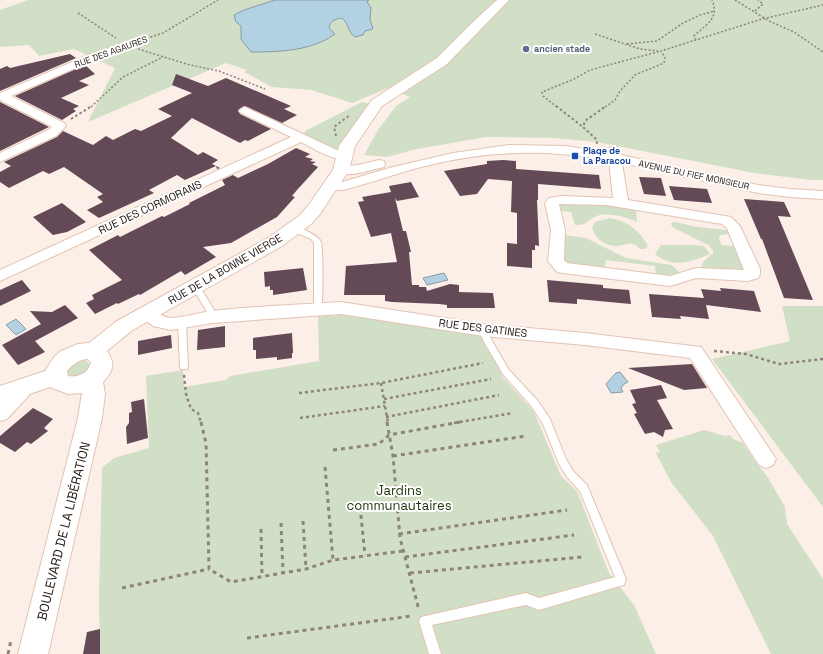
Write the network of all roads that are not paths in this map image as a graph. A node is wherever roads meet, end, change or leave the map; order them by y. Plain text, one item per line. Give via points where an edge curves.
1 (503, 0) edge
2 (127, 45) road end
3 (1, 96) edge
4 (245, 111) dead end
5 (300, 138) junction
6 (615, 154) junction
7 (0, 158) edge
8 (343, 163) junction
9 (823, 185) edge
10 (330, 187) junction
11 (823, 195) edge
12 (621, 203) junction
13 (294, 228) junction
14 (0, 276) edge
15 (195, 286) junction
16 (318, 309) junction
17 (147, 313) junction
18 (212, 317) junction
19 (182, 323) junction
20 (483, 330) junction
21 (94, 352) junction
22 (184, 367) road end
23 (56, 376) junction
24 (25, 387) junction
25 (0, 395) edge
26 (91, 396) junction
27 (0, 413) edge
28 (766, 459) dead end
29 (33, 654) edge
30 (435, 654) edge

1 - 8 street, RUE DE LA BONNE VIERGE via 442,61 377,103 347,146
2 - 3 street, RUE DES AGAURES
3 - 7 street via 60,126 52,133
4 - 5 street
5 - 8 street via 336,154
5 - 14 street, RUE DES CORMORANS
6 - 8 street, AVENUE DU FIEF MONSIEUR via 597,147 554,142 503,141 433,151 358,169
6 - 9 street, AVENUE DU FIEF MONSIEUR via 779,182
6 - 10 street, AVENUE DU FIEF MONSIEUR via 547,149 471,152 343,186
6 - 11 street, AVENUE DU FIEF MONSIEUR via 738,186
6 - 12 street
8 - 10 street, RUE DE LA BONNE VIERGE
10 - 13 street, RUE DE LA BONNE VIERGE via 314,210
12 - 12 street via 591,200 554,201 552,204 558,230 557,264 570,270 670,281 696,273 748,276 752,274 731,223 726,220
13 - 15 street, RUE DE LA BONNE VIERGE via 275,242
13 - 16 lane via 318,242
15 - 17 street, RUE DE LA BONNE VIERGE
15 - 18 lane
16 - 18 street, RUE DES GATINES
16 - 20 street, RUE DES GATINES via 354,309
17 - 19 street, RUE DES GATINES via 159,322
17 - 21 street, RUE DE LA BONNE VIERGE via 111,336
18 - 19 street, RUE DES GATINES
19 - 22 lane
20 - 28 street, RUE DES GATINES via 695,352
20 - 30 lane via 506,372 535,404 547,422 562,461 570,474 584,488 621,579 539,604 526,598 425,621
21 - 23 street via 82,352 68,357 58,366
21 - 26 street via 99,355 103,364
23 - 24 street
23 - 26 street via 58,381 68,386 80,385
24 - 25 street
24 - 27 street
26 - 29 street, BOULEVARD DE LA LIBÉRATION via 82,452

